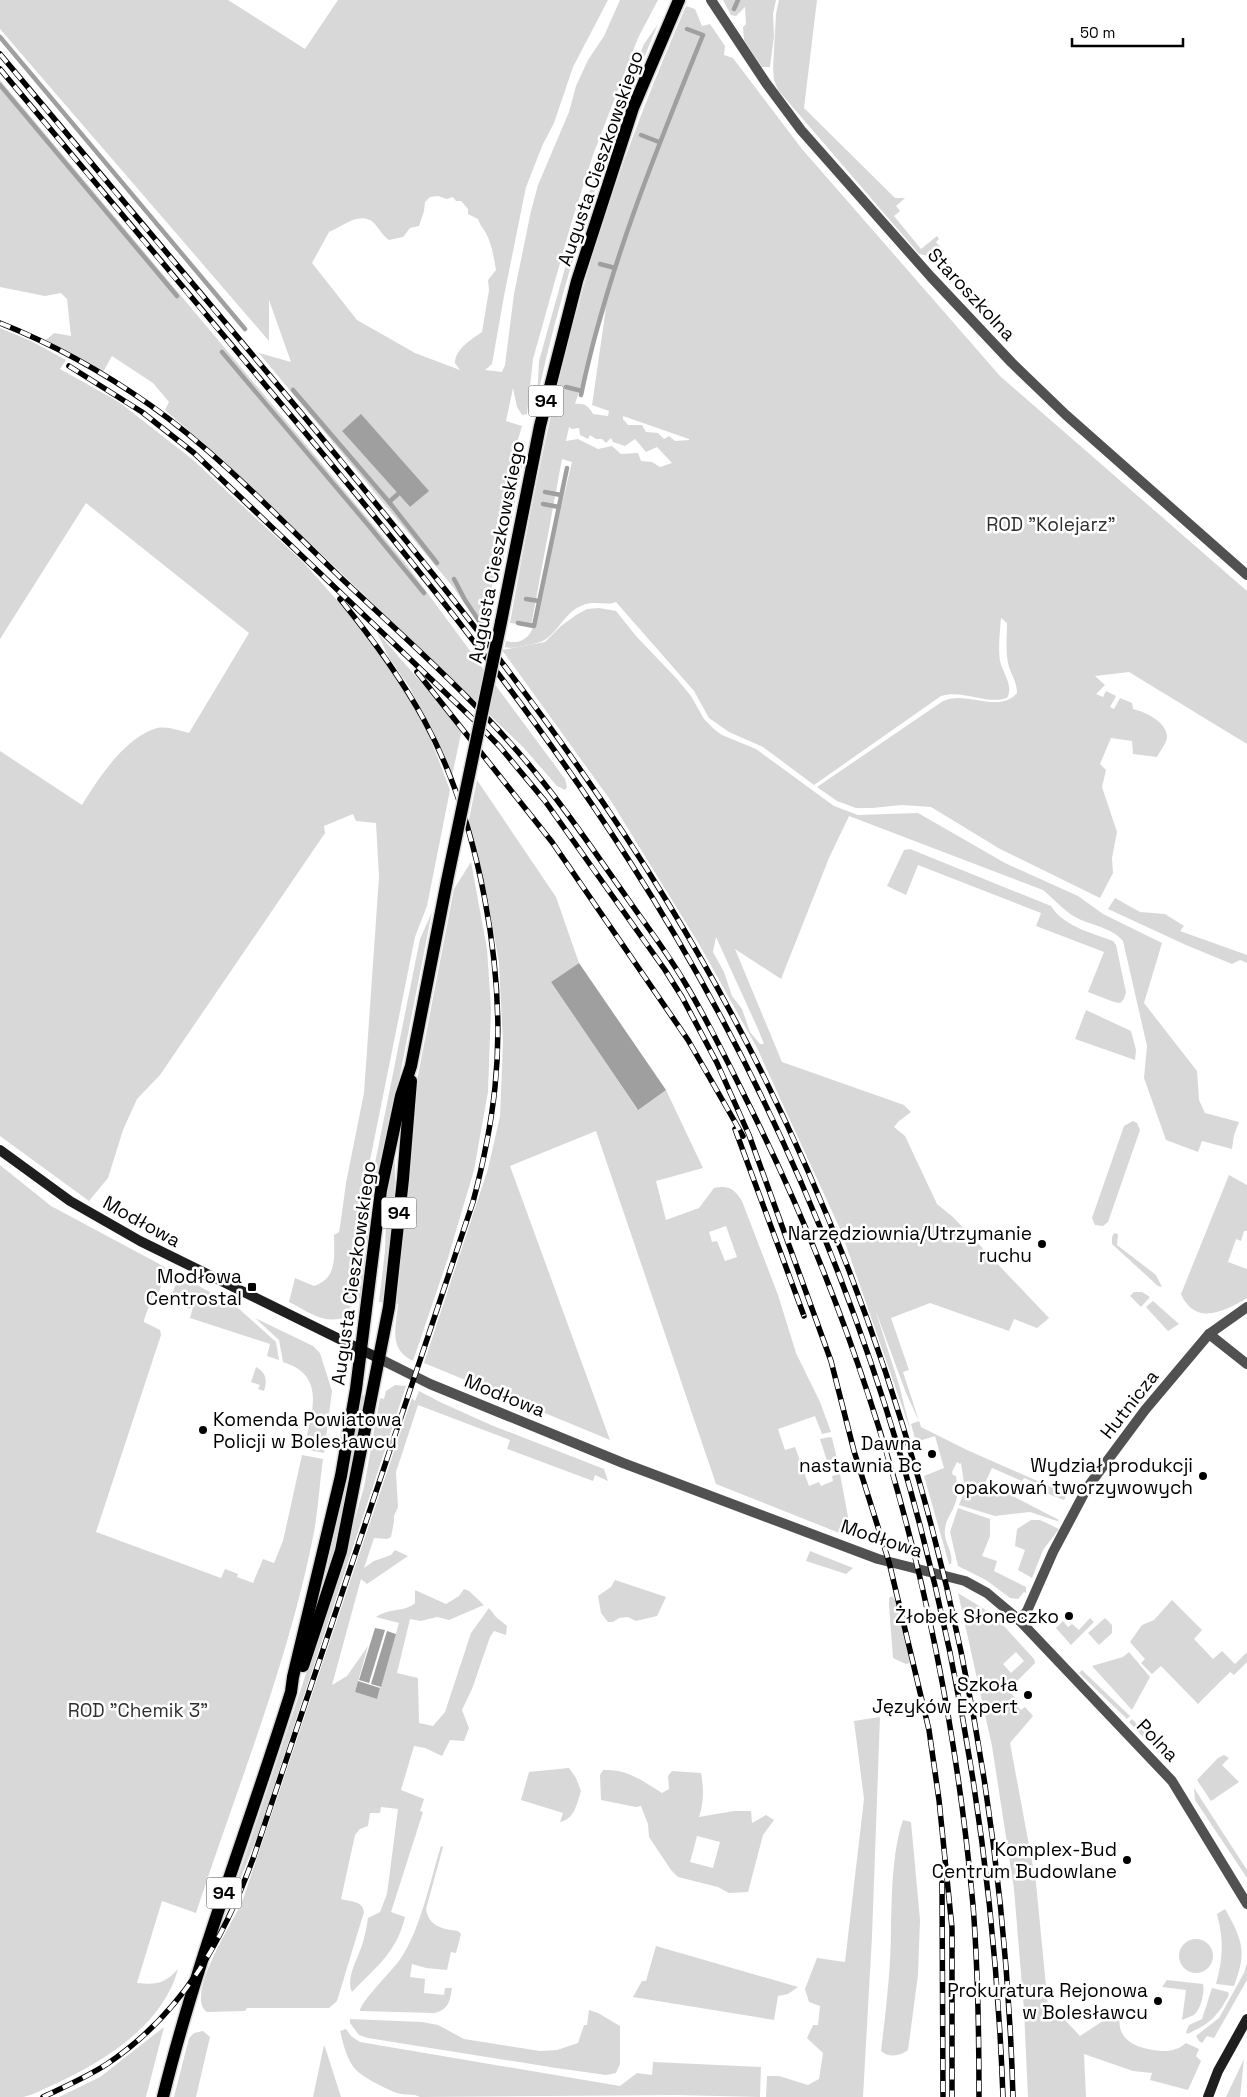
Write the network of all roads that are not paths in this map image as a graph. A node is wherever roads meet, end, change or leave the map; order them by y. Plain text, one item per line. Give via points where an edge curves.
1 (679, 0) edge
2 (711, 0) edge
3 (1247, 575) edge
4 (411, 1066) junction
5 (0, 1150) edge
6 (1247, 1307) edge
7 (1209, 1334) junction
8 (361, 1351) junction
9 (380, 1359) junction
10 (1247, 1364) edge
11 (1019, 1620) junction
12 (291, 1692) junction
13 (1247, 1904) edge
14 (1247, 2019) edge
15 (163, 2097) edge
16 (1208, 2097) edge

1 - 4 main road, Augusta Cieszkowskiego / 94, bridge via 630,116 577,281 542,416
2 - 3 street, Staroszkolna via 801,130 1012,363
4 - 8 main road, Augusta Cieszkowskiego / 94 via 401,1096 381,1190
4 - 9 main road, Augusta Cieszkowskiego / 94 via 404,1170 390,1302
5 - 8 street, Modłowa via 70,1201 140,1241
6 - 7 street, Hutnicza
7 - 10 street
7 - 11 street, Hutnicza via 1145,1410 1087,1488 1027,1611
8 - 9 street, Modłowa
8 - 12 main road, Augusta Cieszkowskiego / 94 via 341,1476
9 - 11 street, Modłowa via 430,1384 632,1466 878,1559 964,1581 987,1593
9 - 12 main road, Augusta Cieszkowskiego / 94 via 341,1552 299,1678
11 - 13 street, Polna via 1172,1781
12 - 15 main road, Augusta Cieszkowskiego / 94 via 198,1972
14 - 16 street via 1218,2071

